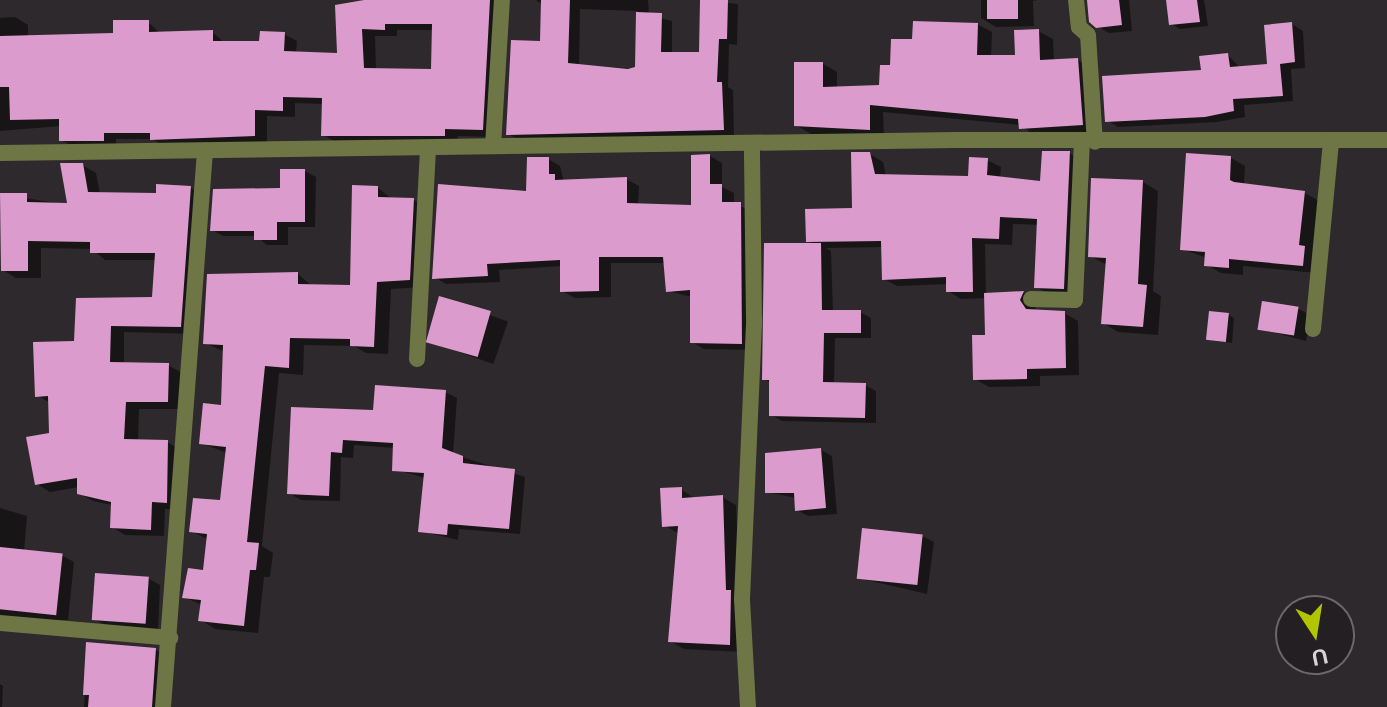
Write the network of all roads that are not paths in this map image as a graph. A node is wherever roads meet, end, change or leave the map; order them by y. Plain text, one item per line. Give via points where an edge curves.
1 (502, 0) edge
2 (1076, 0) edge
3 (1387, 140) edge
4 (1331, 141) junction
5 (1088, 142) junction
6 (752, 143) junction
7 (493, 146) junction
8 (428, 148) junction
9 (205, 151) junction
10 (0, 153) edge
11 (1031, 299) dead end
12 (1313, 329) dead end
13 (417, 359) dead end
14 (0, 623) edge
15 (170, 638) junction
16 (163, 707) edge
17 (748, 707) edge

1 - 7 street
2 - 5 street via 1079,27 1088,35
3 - 4 street
4 - 5 street
4 - 12 street
5 - 6 street
5 - 11 street via 1075,300
6 - 7 street
6 - 17 street via 754,319 742,599
7 - 8 street
8 - 9 street
8 - 13 street
9 - 10 street
9 - 15 street
14 - 15 street
15 - 16 street

